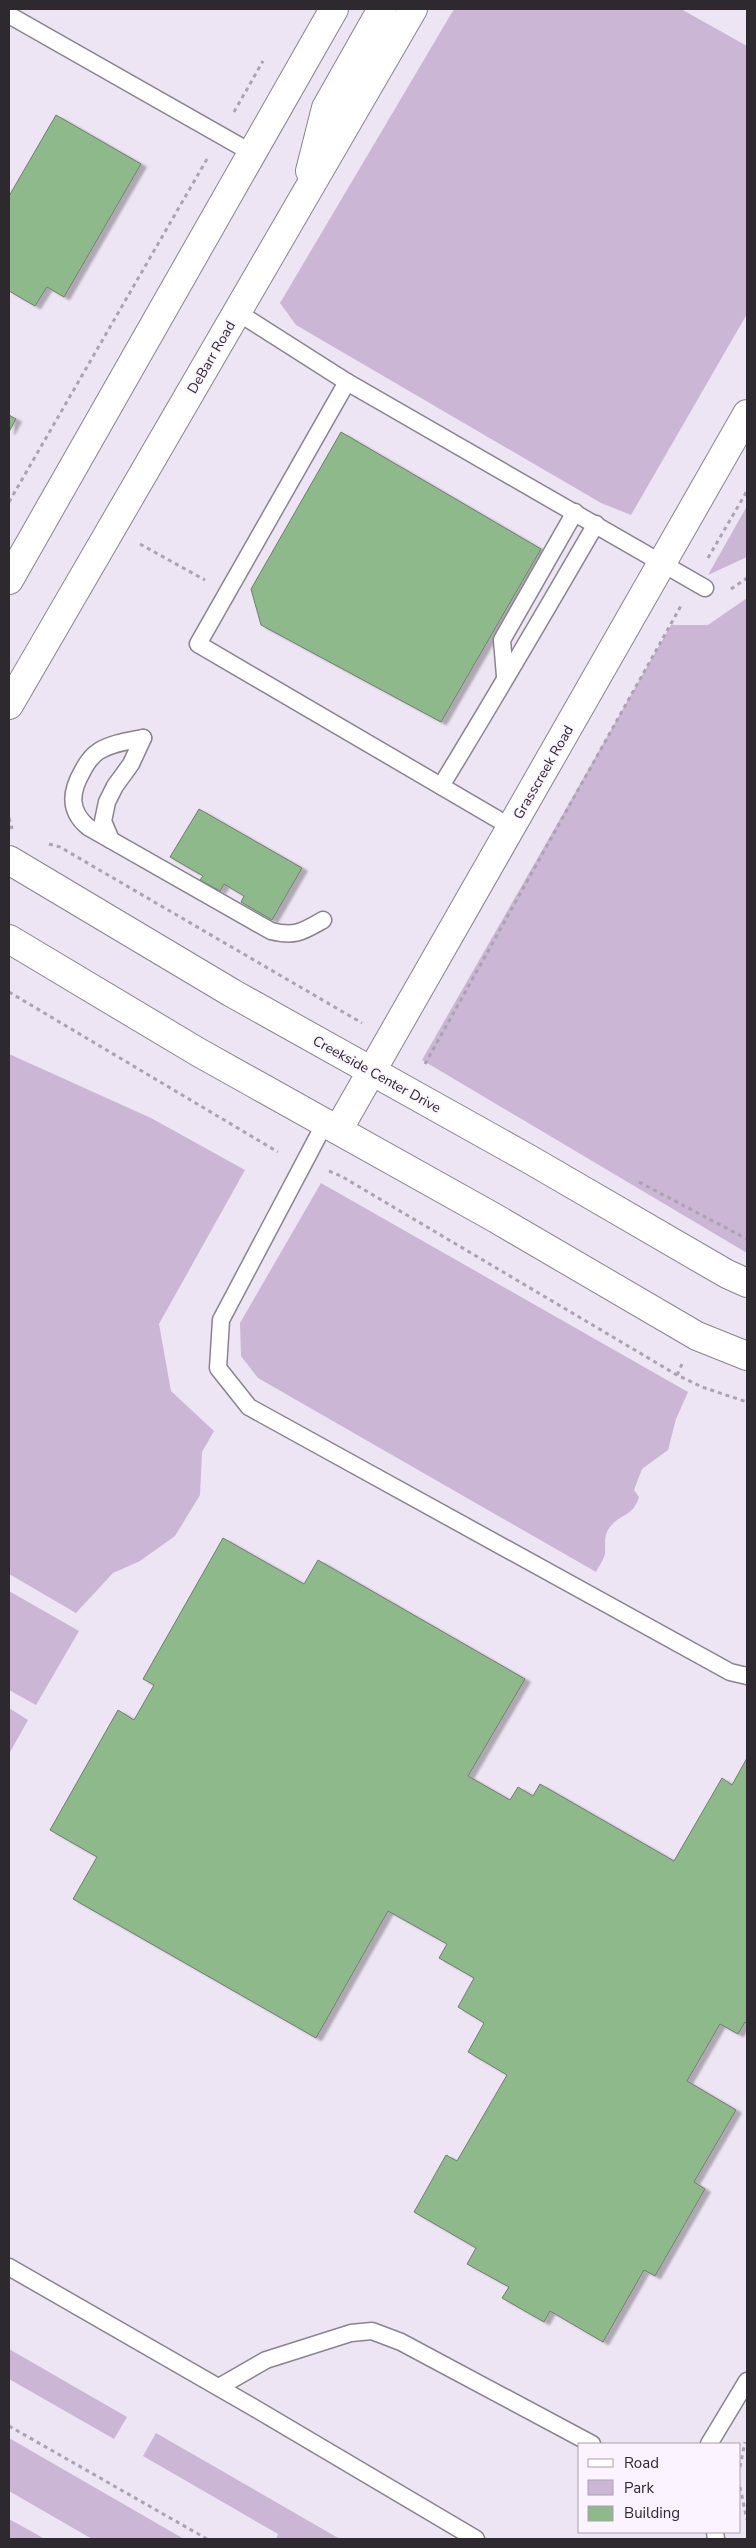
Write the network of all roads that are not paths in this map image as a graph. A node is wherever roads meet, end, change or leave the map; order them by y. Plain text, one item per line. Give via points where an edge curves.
1 (334, 9) edge
2 (382, 9) edge
3 (413, 9) edge
4 (9, 15) edge
5 (252, 153) junction
6 (305, 195) junction
7 (237, 312) junction
8 (347, 382) junction
9 (747, 414) edge
10 (575, 512) junction
11 (596, 524) junction
12 (662, 562) junction
13 (9, 580) edge
14 (700, 585) road end
15 (506, 676) junction
16 (9, 705) edge
17 (441, 786) junction
18 (512, 827) junction
19 (111, 840) junction
20 (9, 860) edge
21 (323, 920) dead end
22 (9, 939) edge
23 (372, 1070) junction
24 (332, 1127) junction
25 (747, 1283) edge
26 (747, 1356) edge
27 (747, 1676) edge
28 (9, 2267) edge
29 (747, 2381) edge
30 (220, 2387) junction
31 (590, 2443) edge
32 (710, 2443) edge
33 (476, 2539) edge

1 - 5 street
2 - 6 street via 326,108
3 - 6 street, DeBarr Road
4 - 5 lane
5 - 13 street
6 - 7 street, DeBarr Road
7 - 8 lane
7 - 16 street, DeBarr Road
8 - 10 lane
8 - 17 lane via 198,644
9 - 12 street, Grasscreek Road
10 - 11 lane
10 - 15 lane via 502,640
11 - 12 lane
11 - 15 lane
12 - 14 lane
12 - 18 street, Grasscreek Road
15 - 17 lane
17 - 18 lane
18 - 23 street, Grasscreek Road
19 - 19 lane via 78,818 73,805 74,786 96,752 143,738 107,802 103,821
19 - 21 lane via 271,931 288,935 302,932
20 - 23 street, Creekside Center Drive via 232,993
22 - 24 street via 198,1052
23 - 24 street, Grasscreek Road
23 - 25 street, Creekside Center Drive
24 - 26 street via 697,1336
24 - 27 lane via 305,1162 221,1320 218,1368 249,1407 730,1672
28 - 30 lane
29 - 32 lane
30 - 31 lane via 266,2360 351,2333 372,2331 401,2342
30 - 33 lane

